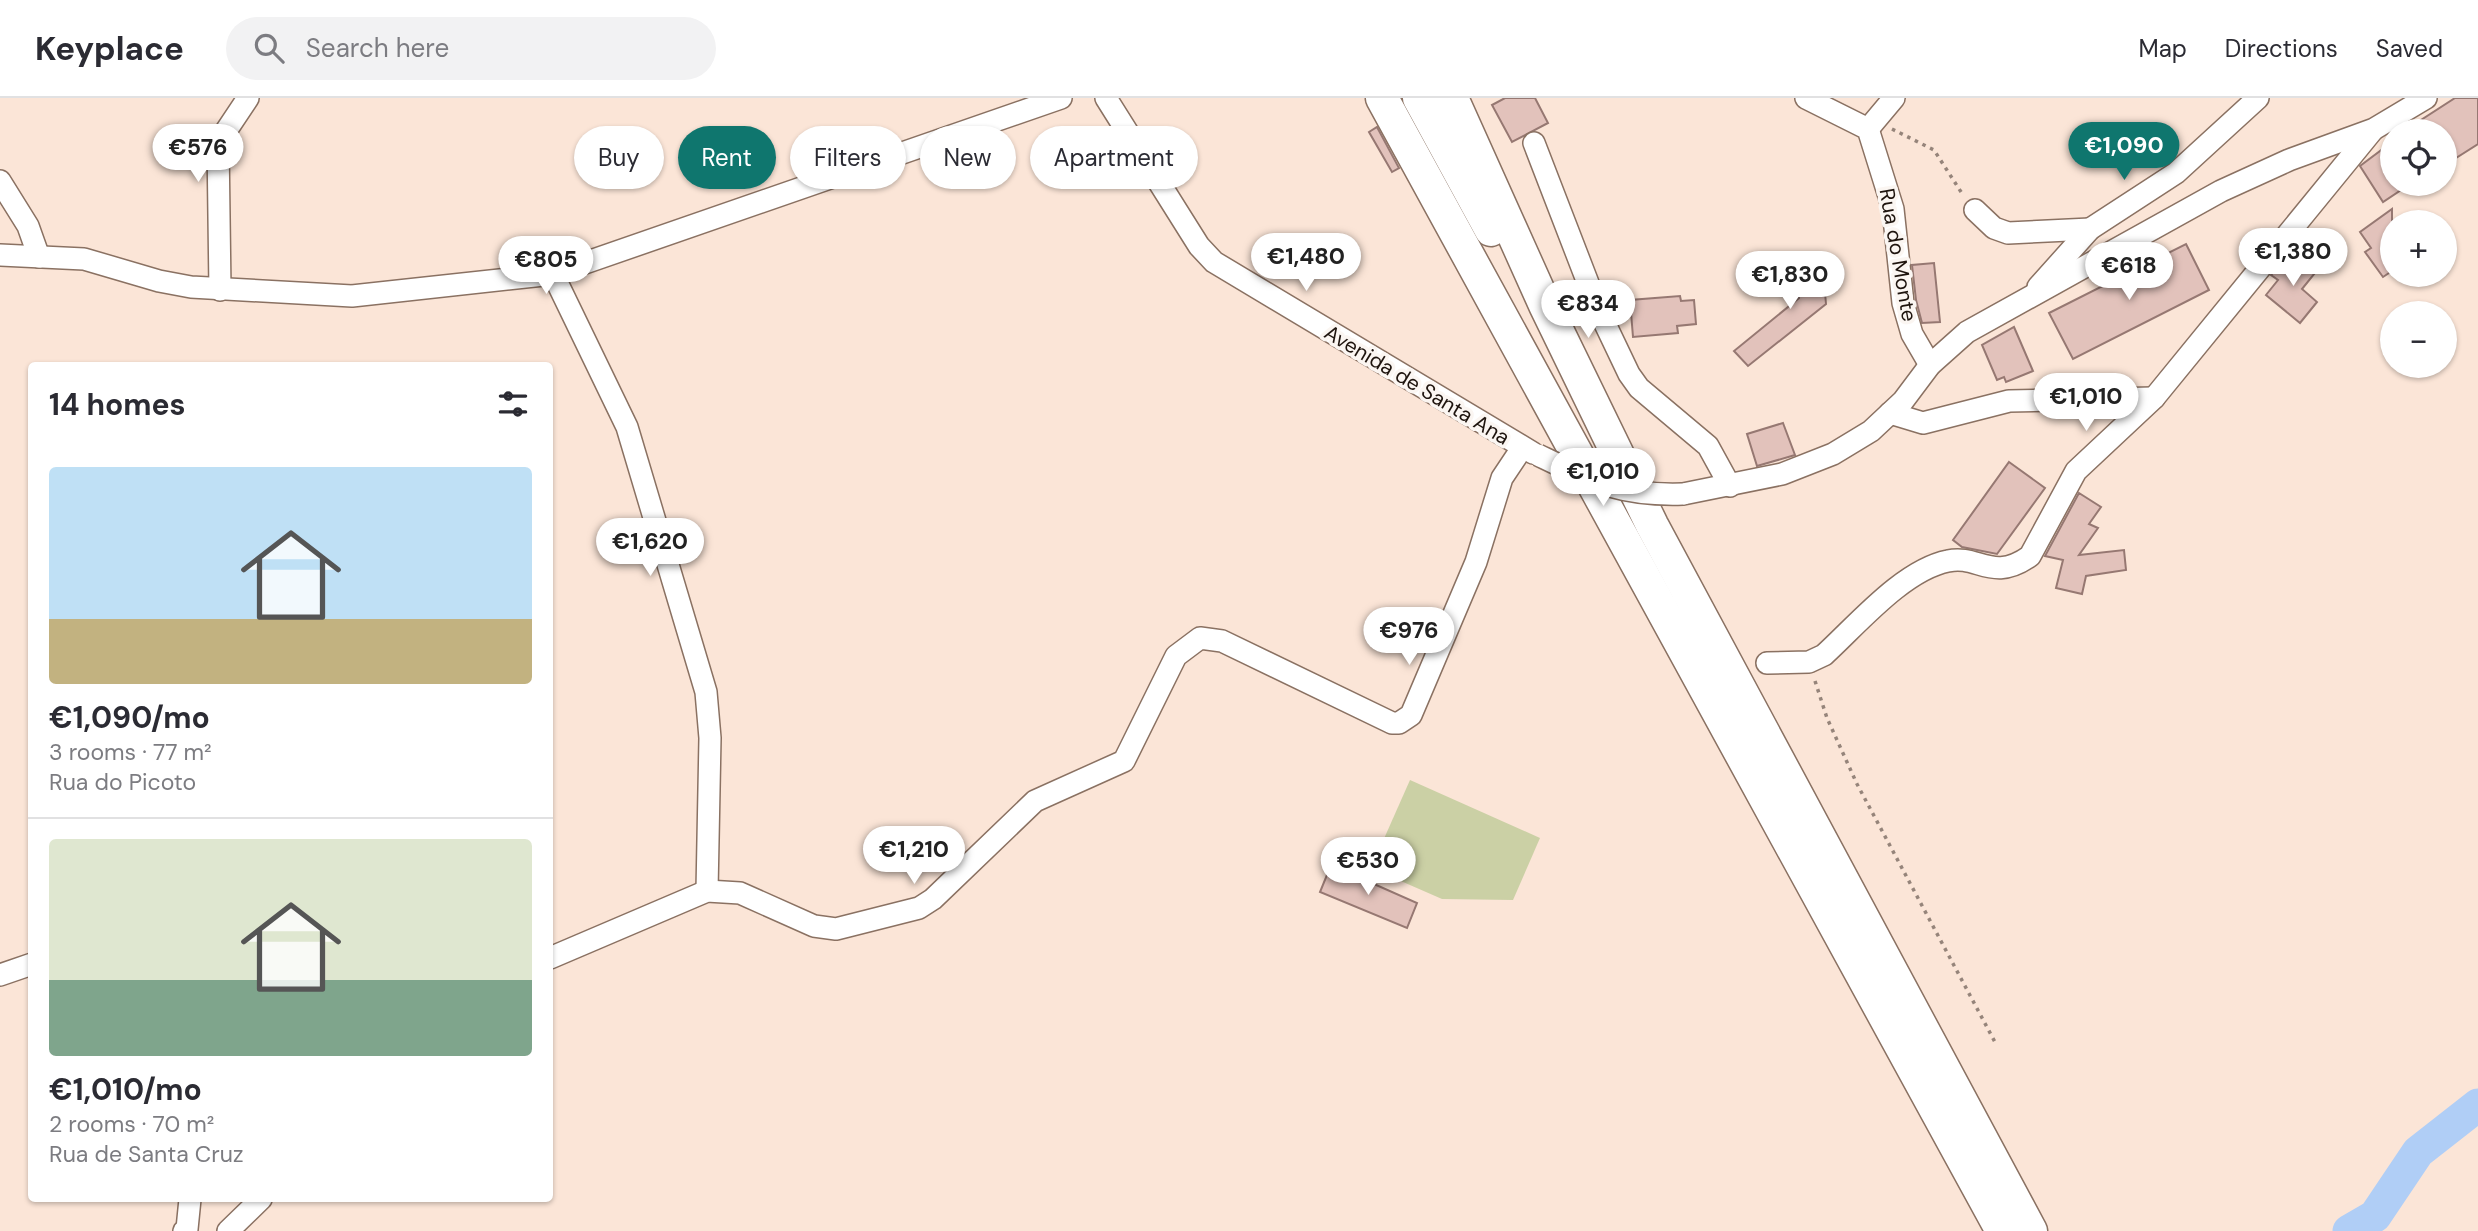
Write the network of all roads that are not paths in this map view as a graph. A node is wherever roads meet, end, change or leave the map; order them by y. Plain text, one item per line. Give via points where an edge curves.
1 (248, 98) edge
2 (1061, 98) edge
3 (1106, 98) edge
4 (1382, 98) edge
5 (1402, 98) edge
6 (1419, 98) edge
7 (1452, 98) edge
8 (1806, 98) edge
9 (1894, 98) edge
10 (2258, 98) edge
11 (2426, 98) edge
12 (1870, 126) junction
13 (2374, 129) junction
14 (1534, 143) dead end
15 (0, 181) edge
16 (1975, 210) road end
17 (2090, 229) junction
18 (0, 255) edge
19 (39, 257) junction
20 (553, 274) junction
21 (219, 290) junction
22 (2026, 300) junction
23 (1545, 305) junction
24 (1509, 329) junction
25 (1930, 365) junction
26 (2154, 398) junction
27 (1890, 413) junction
28 (1530, 452) junction
29 (1730, 486) junction
30 (1767, 663) dead end
31 (708, 891) junction
32 (553, 957) edge
33 (28, 965) edge
34 (0, 975) edge
35 (190, 1202) edge
36 (258, 1202) edge
37 (184, 1231) edge
38 (228, 1231) edge
39 (2002, 1231) edge
40 (2031, 1231) edge

1 - 21 street via 218,143
2 - 20 street
3 - 28 street, Avenida de Santa Ana via 1199,246 1214,262
4 - 24 highway
5 - 24 highway via 1482,242
6 - 23 highway via 1509,263
7 - 23 highway
8 - 12 street
9 - 12 street
10 - 17 street via 2176,173
11 - 13 street, Avenida de Santa Ana
12 - 25 street, Rua do Monte via 1893,209 1903,303 1912,334
13 - 22 street, Avenida de Santa Ana via 2221,191
13 - 26 street
14 - 29 street via 1598,309 1629,374 1639,388 1708,446
15 - 19 street via 28,226
16 - 17 street via 1994,228 2008,233
17 - 22 street
18 - 19 street
19 - 21 street via 83,259 159,281
20 - 21 street via 352,296
20 - 31 street via 627,427 706,692 710,738
22 - 25 street, Avenida de Santa Ana via 1967,332
23 - 40 highway via 1652,526
24 - 39 highway
25 - 27 street, Avenida de Santa Ana
26 - 27 street via 2008,401 1923,424
26 - 30 street via 2076,471 2030,556 1993,570 1956,559 1931,566 1907,580 1824,655 1809,662
27 - 29 street, Avenida de Santa Ana via 1871,431 1833,454 1782,474
28 - 29 street, Avenida de Santa Ana, bridge via 1603,486 1650,495 1683,495
28 - 31 street via 1502,478 1476,562 1405,720 1392,723 1222,641 1200,638 1176,656 1124,761 1035,801 919,908 836,929 814,926 740,893
31 - 32 street
33 - 34 street
35 - 37 street
36 - 38 street

